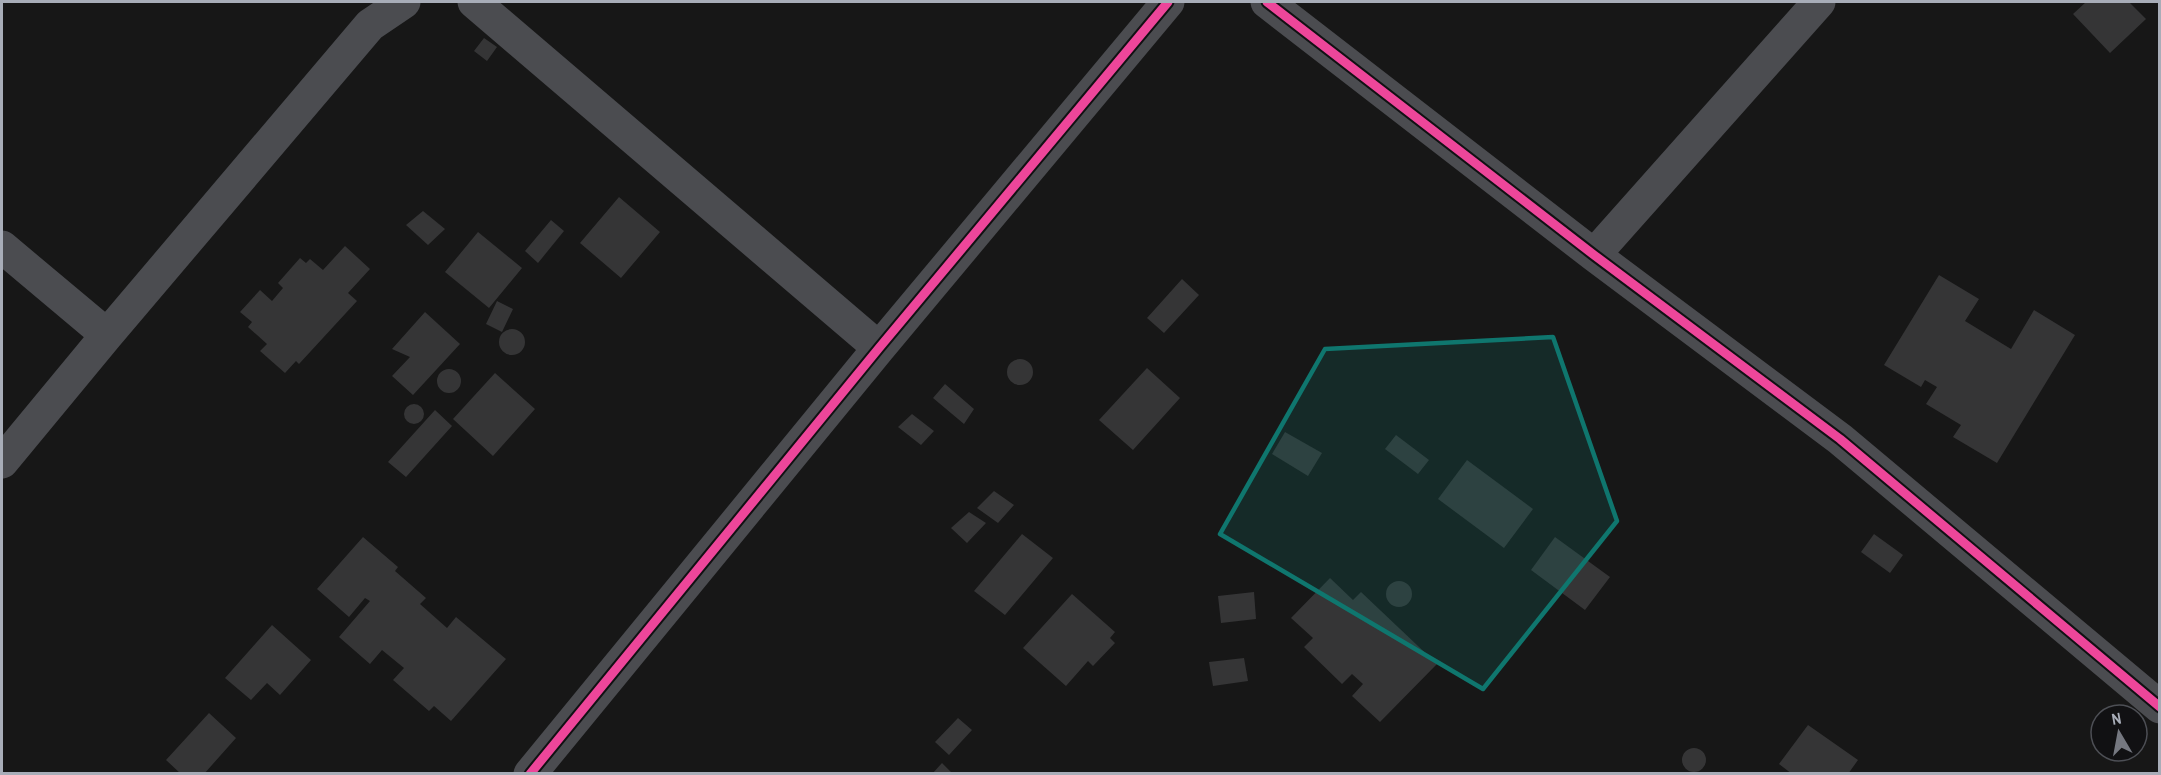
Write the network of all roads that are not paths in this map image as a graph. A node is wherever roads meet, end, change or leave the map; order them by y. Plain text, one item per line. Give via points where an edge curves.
1 (404, 2) edge
2 (474, 2) edge
3 (1168, 2) edge
4 (1267, 2) edge
5 (1820, 2) edge
6 (2, 247) edge
7 (1594, 255) junction
8 (107, 335) junction
9 (879, 348) junction
10 (2, 462) edge
11 (2160, 707) edge
12 (530, 774) edge

1 - 8 street via 370,26
2 - 9 street
3 - 9 street
4 - 7 street
5 - 7 street
6 - 8 street
7 - 11 street via 1840,439
8 - 10 street
9 - 12 street

